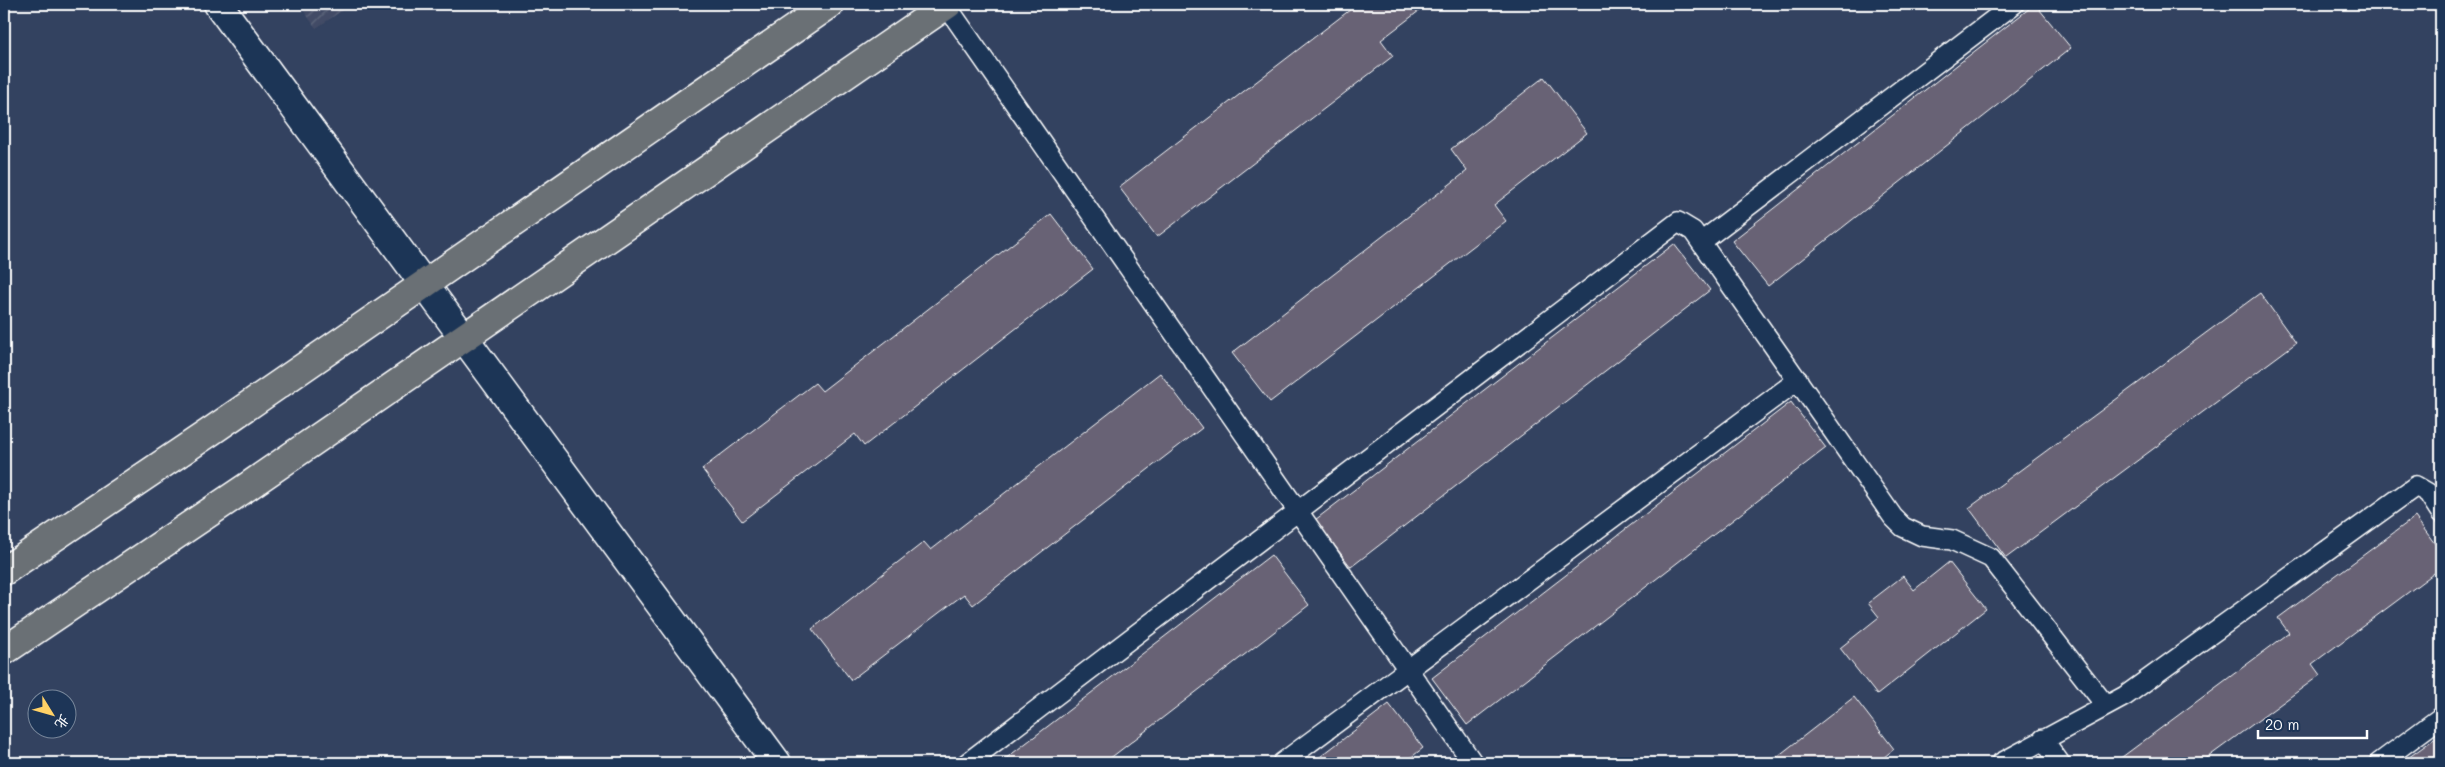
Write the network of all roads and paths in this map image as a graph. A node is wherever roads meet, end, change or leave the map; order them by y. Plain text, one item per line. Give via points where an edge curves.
1 (218, 4) edge
2 (830, 4) edge
3 (947, 4) edge
4 (2014, 4) edge
5 (1701, 242) junction
6 (423, 284) junction
7 (463, 338) junction
8 (1798, 380) junction
9 (1297, 511) junction
10 (2441, 513) edge
11 (4, 571) edge
12 (4, 651) edge
13 (1408, 670) junction
14 (2106, 706) junction
15 (2441, 717) edge
16 (2043, 739) junction
17 (778, 763) edge
18 (966, 763) edge
19 (1282, 763) edge
20 (1473, 763) edge
21 (2001, 763) edge
22 (2060, 763) edge
23 (2379, 763) edge

1 - 6 street
2 - 6 main road
3 - 7 main road
3 - 9 lane
4 - 5 lane
5 - 8 lane
5 - 9 lane via 1693,231 1678,222
6 - 7 street
6 - 11 main road
7 - 12 main road
7 - 17 street
8 - 13 lane
8 - 14 lane via 1893,517 1903,527 1922,536 1952,540 1990,558
9 - 13 lane
9 - 18 lane
10 - 14 lane via 2428,493 2416,486 2125,696
13 - 19 lane
13 - 20 lane
14 - 16 lane
15 - 23 lane
16 - 21 lane
16 - 22 lane

